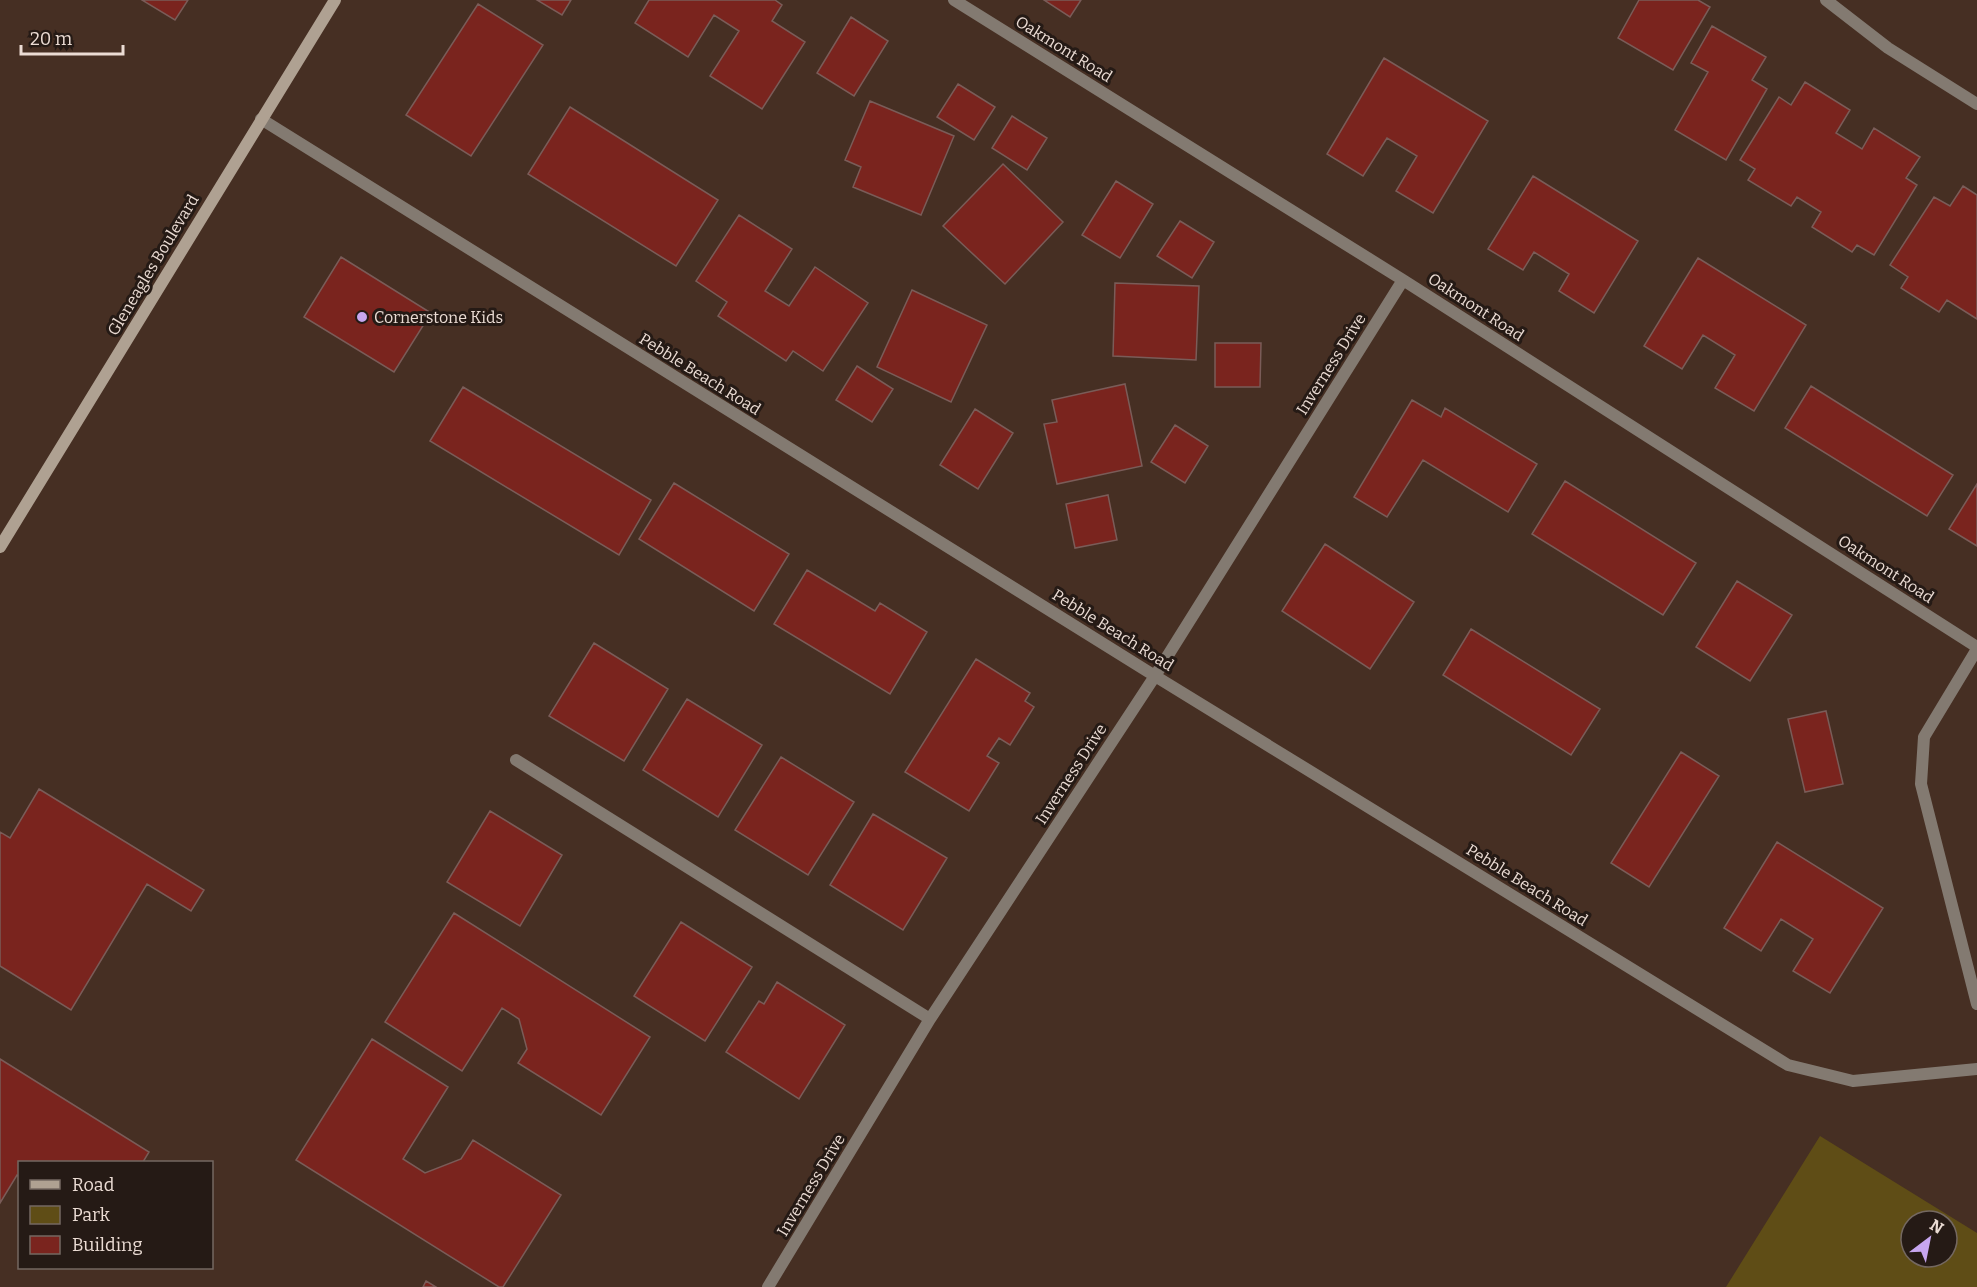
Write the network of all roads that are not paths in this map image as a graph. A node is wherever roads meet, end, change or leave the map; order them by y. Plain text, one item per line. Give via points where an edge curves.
1 (335, 0) edge
2 (954, 0) edge
3 (1826, 0) edge
4 (1977, 104) edge
5 (261, 119) junction
6 (1403, 280) junction
7 (0, 547) edge
8 (1977, 648) edge
9 (1155, 676) junction
10 (516, 760) dead end
11 (1977, 1005) edge
12 (930, 1018) junction
13 (1977, 1069) edge
14 (768, 1287) edge

1 - 5 street, Gleneagles Boulevard
2 - 6 street, Oakmont Road
3 - 4 street via 1888,48
5 - 7 street, Gleneagles Boulevard
5 - 9 street, Pebble Beach Road
6 - 8 street, Oakmont Road
6 - 9 street, Inverness Drive
8 - 11 street via 1924,737 1921,784
9 - 12 street, Inverness Drive
9 - 13 street, Pebble Beach Road via 1788,1065 1853,1081
10 - 12 street
12 - 14 street, Inverness Drive

